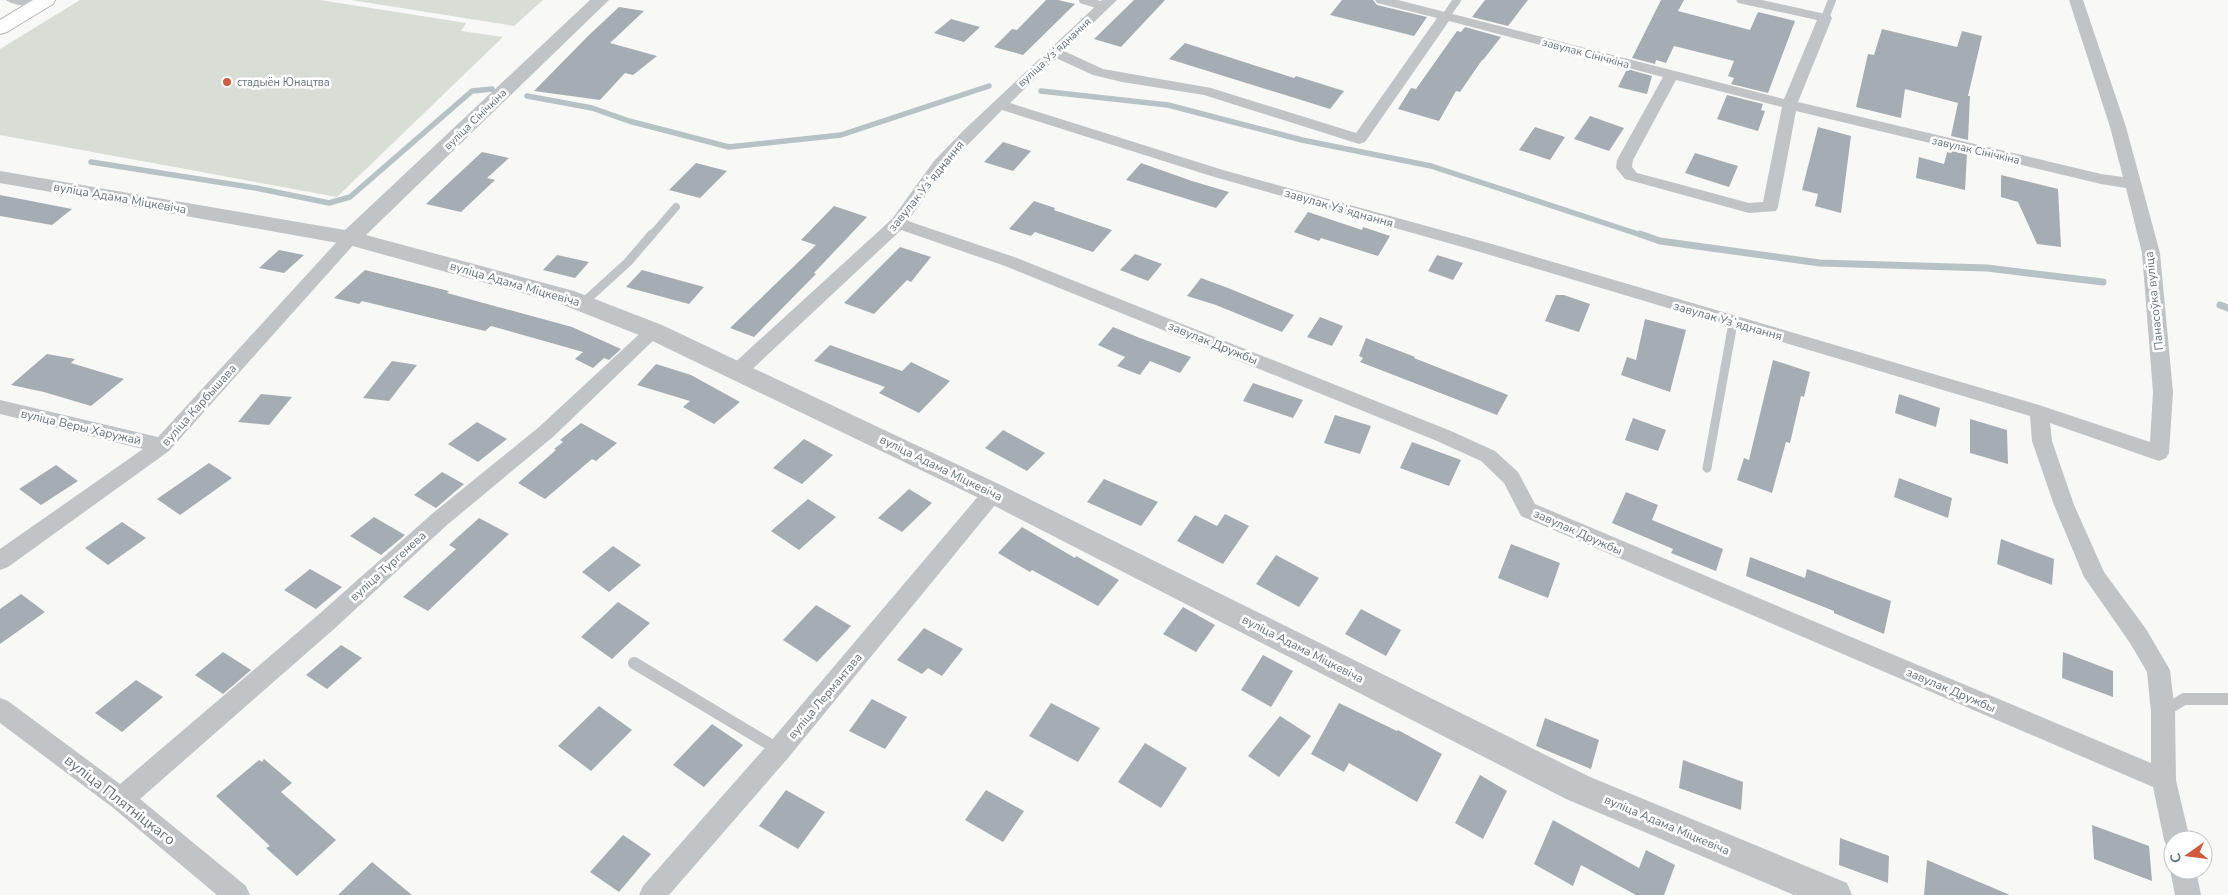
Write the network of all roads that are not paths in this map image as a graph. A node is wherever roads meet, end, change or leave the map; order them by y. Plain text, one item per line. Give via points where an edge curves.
1 (13, 0) edge
2 (600, 0) edge
3 (1083, 0) edge
4 (1382, 0) edge
5 (1457, 0) edge
6 (1744, 0) edge
7 (1832, 0) edge
8 (2076, 0) edge
9 (44, 2) edge
10 (1106, 3) edge
11 (1446, 16) junction
12 (1825, 18) junction
13 (0, 28) edge
14 (1054, 52) junction
15 (1671, 75) junction
16 (1790, 103) junction
17 (998, 104) junction
18 (0, 177) edge
19 (2134, 184) junction
20 (676, 207) dead end
21 (898, 223) junction
22 (350, 238) junction
23 (583, 303) junction
24 (1733, 323) junction
25 (653, 331) junction
26 (738, 371) junction
27 (0, 407) edge
28 (2039, 412) junction
29 (2094, 431) joint
30 (162, 446) junction
31 (1707, 468) dead end
32 (993, 493) junction
33 (0, 561) edge
34 (634, 663) dead end
35 (2228, 699) edge
36 (0, 709) edge
37 (2163, 712) junction
38 (780, 750) junction
39 (2164, 780) junction
40 (121, 799) junction
41 (2175, 830) edge
42 (2185, 880) edge
43 (237, 895) edge
44 (652, 895) edge
45 (1835, 895) edge
46 (2188, 895) edge

1 - 9 street
2 - 22 street, вуліца Сінічкіна
3 - 10 lane
4 - 11 street, завулак Сінічкіна
5 - 11 lane
6 - 12 street
7 - 12 lane
8 - 19 street, Панасоўка вуліца
9 - 13 main road
10 - 14 street, вуліца Узʼяднання
11 - 14 street via 1359,139 1206,91 1098,72
11 - 15 street, завулак Сінічкіна
12 - 16 street
14 - 17 street, вуліца Узʼяднання
15 - 16 street, завулак Сінічкіна
15 - 16 street via 1625,160 1624,168 1631,176 1749,208 1770,207
16 - 19 street, завулак Сінічкіна via 1857,122
17 - 21 street, завулак Узʼяднання via 940,164
17 - 24 street, завулак Узʼяднання via 1217,173 1486,248
18 - 22 street, вуліца Адама Міцкевіча
19 - 29 street, Панасоўка вуліца via 2150,253 2163,392 2159,453
20 - 23 lane via 628,262
21 - 26 street, завулак Узʼяднання
21 - 39 street, завулак Дружбы via 1011,262 1444,436 1488,456 1510,478 1528,510
22 - 23 street, вуліца Адама Міцкевіча
22 - 30 street, вуліца Карбышава
23 - 25 street, вуліца Адама Міцкевіча
24 - 28 street, завулак Узʼяднання
24 - 31 lane
25 - 26 street, вуліца Адама Міцкевіча
25 - 40 street, вуліца Тургенева via 546,432 440,519
26 - 32 street, вуліца Адама Міцкевіча
27 - 30 street, вуліца Веры Харужай
28 - 29 street, завулак Узʼяднання
28 - 37 street via 2042,441 2064,505 2095,577 2138,636 2158,670
30 - 33 street, вуліца Карбышава
32 - 38 street, вуліца Лермантава
32 - 45 street, вуліца Адама Міцкевіча via 1578,788
34 - 38 lane
35 - 37 lane via 2184,699
36 - 40 street, вуліца Плятніцкаго
37 - 39 street
38 - 44 street, вуліца Лермантава
39 - 41 street
40 - 43 street, вуліца Плятніцкаго
42 - 46 street

